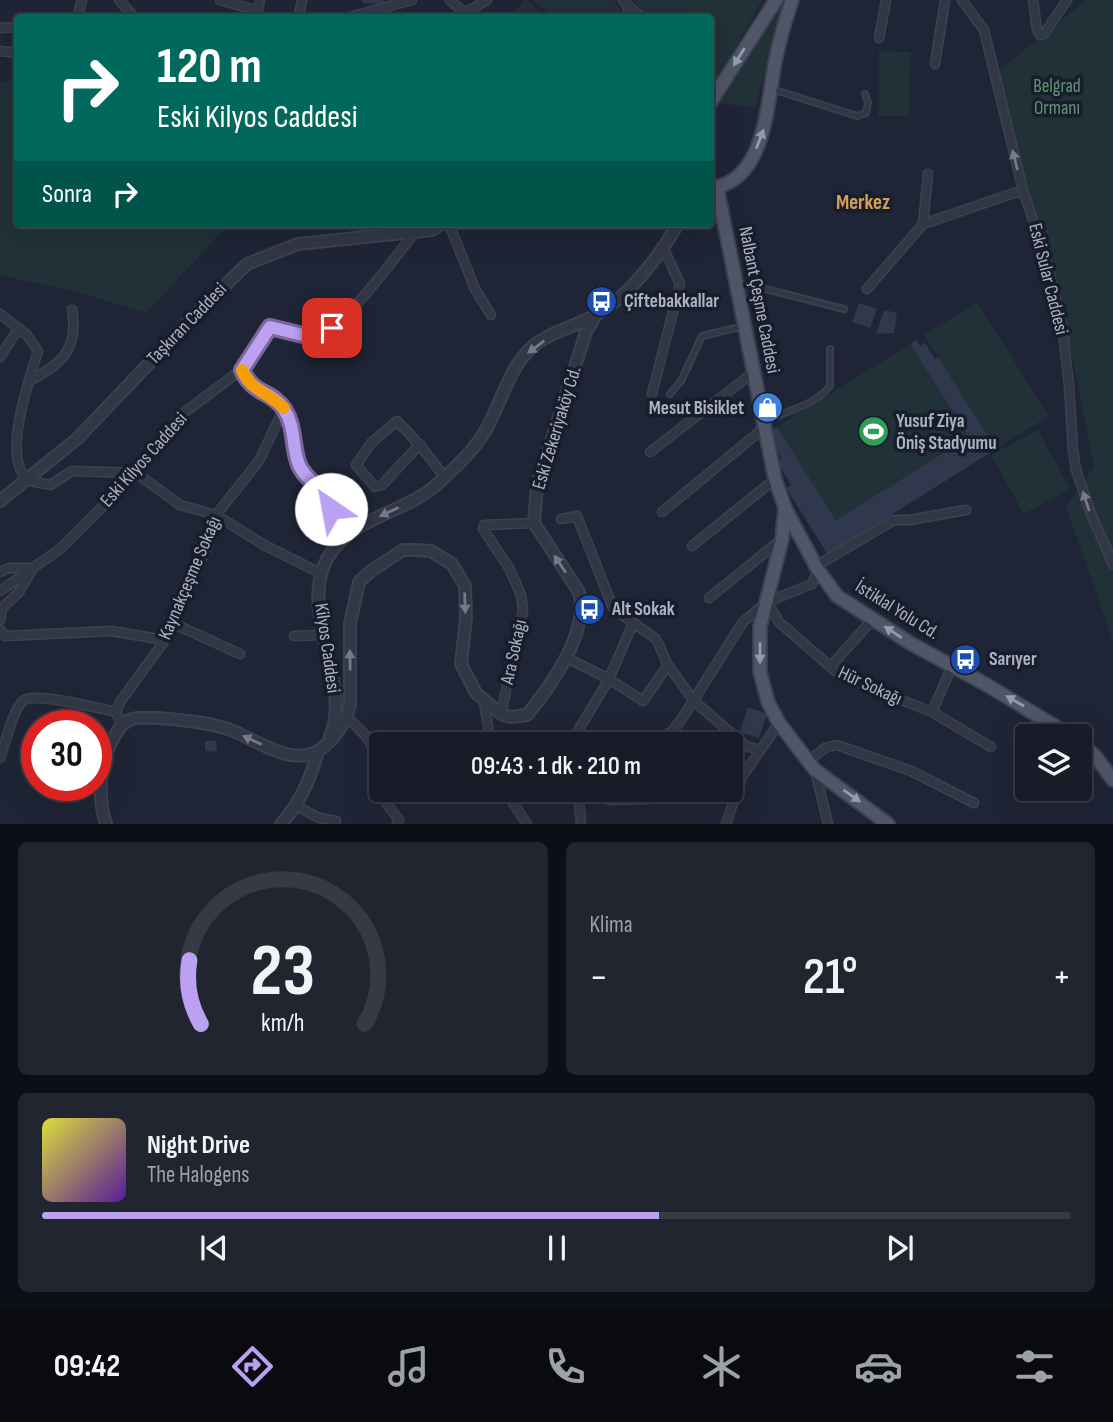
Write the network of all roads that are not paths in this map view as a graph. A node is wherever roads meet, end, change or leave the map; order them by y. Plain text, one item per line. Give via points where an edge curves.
1 (120, 0) edge
2 (220, 0) edge
3 (260, 0) edge
4 (412, 0) edge
5 (450, 0) edge
6 (487, 0) edge
7 (792, 0) edge
8 (886, 0) edge
9 (945, 0) edge
10 (962, 0) edge
11 (1033, 0) edge
12 (1067, 0) edge
13 (773, 6) edge
14 (132, 14) edge
15 (257, 14) edge
16 (360, 14) edge
17 (783, 27) junction
18 (879, 38) dead end
19 (935, 64) dead end
20 (771, 89) junction
21 (865, 94) dead end
22 (714, 97) edge
23 (928, 174) dead end
24 (714, 187) edge
25 (1023, 190) junction
26 (714, 191) edge
27 (923, 224) junction
28 (435, 228) edge
29 (451, 228) edge
30 (675, 228) edge
31 (416, 231) junction
32 (663, 247) junction
33 (738, 285) junction
34 (867, 289) dead end
35 (844, 309) dead end
36 (72, 310) dead end
37 (0, 314) edge
38 (491, 315) dead end
39 (596, 315) junction
40 (745, 326) junction
41 (19, 328) junction
42 (830, 349) dead end
43 (0, 357) edge
44 (242, 370) junction
45 (754, 372) junction
46 (29, 380) junction
47 (652, 394) dead end
48 (670, 394) dead end
49 (284, 408) junction
50 (764, 424) junction
51 (420, 444) junction
52 (650, 452) dead end
53 (136, 472) junction
54 (444, 477) junction
55 (27, 479) junction
56 (775, 480) junction
57 (0, 501) edge
58 (785, 508) junction
59 (965, 510) dead end
60 (662, 512) dead end
61 (216, 515) junction
62 (561, 519) dead end
63 (534, 523) junction
64 (355, 529) junction
65 (782, 538) junction
66 (805, 544) junction
67 (692, 546) dead end
68 (1113, 564) edge
69 (33, 568) junction
70 (817, 568) junction
71 (0, 572) edge
72 (322, 574) junction
73 (0, 591) edge
74 (709, 598) dead end
75 (767, 602) junction
76 (873, 618) junction
77 (0, 620) edge
78 (743, 622) junction
79 (172, 623) junction
80 (633, 623) junction
81 (760, 627) junction
82 (0, 630) edge
83 (322, 635) junction
84 (294, 636) dead end
85 (165, 640) junction
86 (240, 654) dead end
87 (565, 657) junction
88 (668, 665) junction
89 (952, 666) junction
90 (830, 667) junction
91 (609, 679) junction
92 (694, 701) junction
93 (484, 702) junction
94 (116, 712) junction
95 (932, 712) junction
96 (501, 714) junction
97 (347, 717) junction
98 (121, 723) junction
99 (779, 723) junction
100 (1051, 724) edge
101 (489, 732) edge
102 (577, 732) edge
103 (671, 732) edge
104 (369, 739) edge
105 (327, 745) junction
106 (991, 747) dead end
107 (760, 750) junction
108 (1092, 753) edge
109 (317, 754) junction
110 (0, 758) edge
111 (811, 766) junction
112 (1113, 780) edge
113 (385, 802) edge
114 (513, 802) edge
115 (579, 802) edge
116 (974, 803) dead end
117 (822, 805) junction
118 (297, 806) junction
119 (336, 821) dead end
120 (106, 824) edge
121 (281, 824) edge
122 (397, 824) edge
123 (527, 824) edge
124 (581, 824) edge
125 (726, 824) edge
126 (820, 824) edge
127 (828, 824) edge
128 (888, 824) edge

1 - 14 street
2 - 15 street
3 - 15 street
4 - 16 street
5 - 6 street via 466,13
7 - 17 main road
8 - 18 street
9 - 19 street
25 -> 10 street, Eski Sular Caddesi via 984,30
11 - 12 street via 1040,35
13 - 17 main road
13 -> 22 main road
17 - 20 main road
20 - 21 lane via 858,116 866,113
24 -> 20 main road via 739,176 749,162 763,136
23 - 27 street
25 - 27 street
68 -> 25 street, Eski Sular Caddesi via 1076,470 1062,324
26 - 33 main road, Nalbant Çeşme Caddesi
27 - 34 street
28 - 31 street
29 - 38 street via 475,289
30 - 32 street, Kilyos Caddesi
31 - 44 street, Eski Kilyos Caddesi via 332,328 311,337 270,327
31 - 55 street, Taşkıran Caddesi via 298,244 247,264 78,438
32 - 39 street, Kilyos Caddesi via 633,285
32 - 47 street via 680,284
33 - 35 lane
33 - 40 main road, Nalbant Çeşme Caddesi
36 - 46 street via 71,346 46,372
37 - 41 street
39 -> 54 street, Kilyos Caddesi via 532,347 514,368 487,429
39 - 63 street, Eski Zekeriyaköy Cd. via 586,332 537,486
40 - 45 main road, Nalbant Çeşme Caddesi
40 - 48 lane via 702,336
41 - 43 street
41 - 46 street via 38,351
42 - 50 lane via 827,390
44 - 49 street via 247,383
44 - 53 street, Eski Kilyos Caddesi via 181,415
45 - 50 main road, Nalbant Çeşme Caddesi
45 - 52 street
46 - 55 street via 15,450
49 - 61 street, Kaynakçeşme Sokağı via 260,461
49 - 64 street via 298,462 331,498 331,509
50 - 56 main road, Nalbant Çeşme Caddesi
50 - 60 street
51 - 51 street via 397,421 371,443 356,466 375,487 382,485
51 - 54 street
53 - 55 street via 72,471 50,485
53 - 61 street via 180,505
53 - 69 street, Eski Kilyos Caddesi via 60,549
54 -> 64 street, Kilyos Caddesi via 433,488
55 - 57 street, Taşkıran Caddesi
56 - 58 main road, Nalbant Çeşme Caddesi
56 - 67 street
58 - 65 main road, Nalbant Çeşme Caddesi
58 - 66 main road, İstiklal Yolu Cd.
59 - 70 street via 894,520
61 - 72 street
61 - 79 street, Kaynakçeşme Sokağı via 208,545
62 - 80 street via 577,516 613,608
87 -> 63 street via 577,631 582,603
63 - 96 street, Ara Sokağı via 484,525 483,529 509,568 523,610
64 - 72 street, Kilyos Caddesi via 327,559
65 - 66 main road via 789,535
65 - 74 street
65 - 75 main road, Nalbant Çeşme Caddesi
66 - 70 main road, İstiklal Yolu Cd.
69 - 71 street
69 - 73 street, Eski Kilyos Caddesi
69 - 77 street via 19,592 2,608
70 - 75 street via 812,584
70 - 76 main road, İstiklal Yolu Cd. via 837,596
72 - 83 street, Kilyos Caddesi
75 - 78 street
75 - 81 main road, Nalbant Çeşme Caddesi
75 - 90 street, Hür Sokağı via 779,622
89 -> 76 main road, İstiklal Yolu Cd.
76 - 90 street
78 - 81 street
78 - 92 street
79 - 85 street, Kaynakçeşme Sokağı
79 - 86 street
80 - 88 street via 656,639
80 - 91 street
81 -> 99 main road, Nalbant Çeşme Caddesi via 760,672
82 - 85 street via 5,636 111,631
83 - 84 street
83 - 105 street, Kilyos Caddesi via 336,709
85 - 94 street, Kaynakçeşme Sokağı
87 - 91 street
87 - 96 street via 527,715
88 - 91 street via 643,701
88 - 92 street
89 - 95 street
100 -> 89 main road, İstiklal Yolu Cd.
90 - 95 street, Hür Sokağı via 841,676
91 - 102 street
92 - 103 street
92 - 107 street via 746,746
93 - 96 street
97 -> 93 street via 350,624 359,582 403,550 431,551 452,564 465,586 461,664
93 - 101 street
94 - 98 street
94 - 110 street via 30,698 18,709
95 - 106 street, Hür Sokağı
97 - 104 street
97 - 105 street
109 -> 98 street via 295,756 275,751 214,725 144,718
98 - 120 street via 106,752 100,793
99 - 107 street
99 - 111 main road, Nalbant Çeşme Caddesi
105 - 109 street
107 - 125 street via 741,777
108 - 112 main road
109 - 118 street
111 - 116 street via 825,748 837,745 911,771
111 - 117 street
111 -> 128 main road, Nalbant Çeşme Caddesi
113 - 122 street via 399,820
114 - 123 street
115 - 124 street
117 - 126 street
117 - 127 street
118 - 119 street
118 - 121 street

